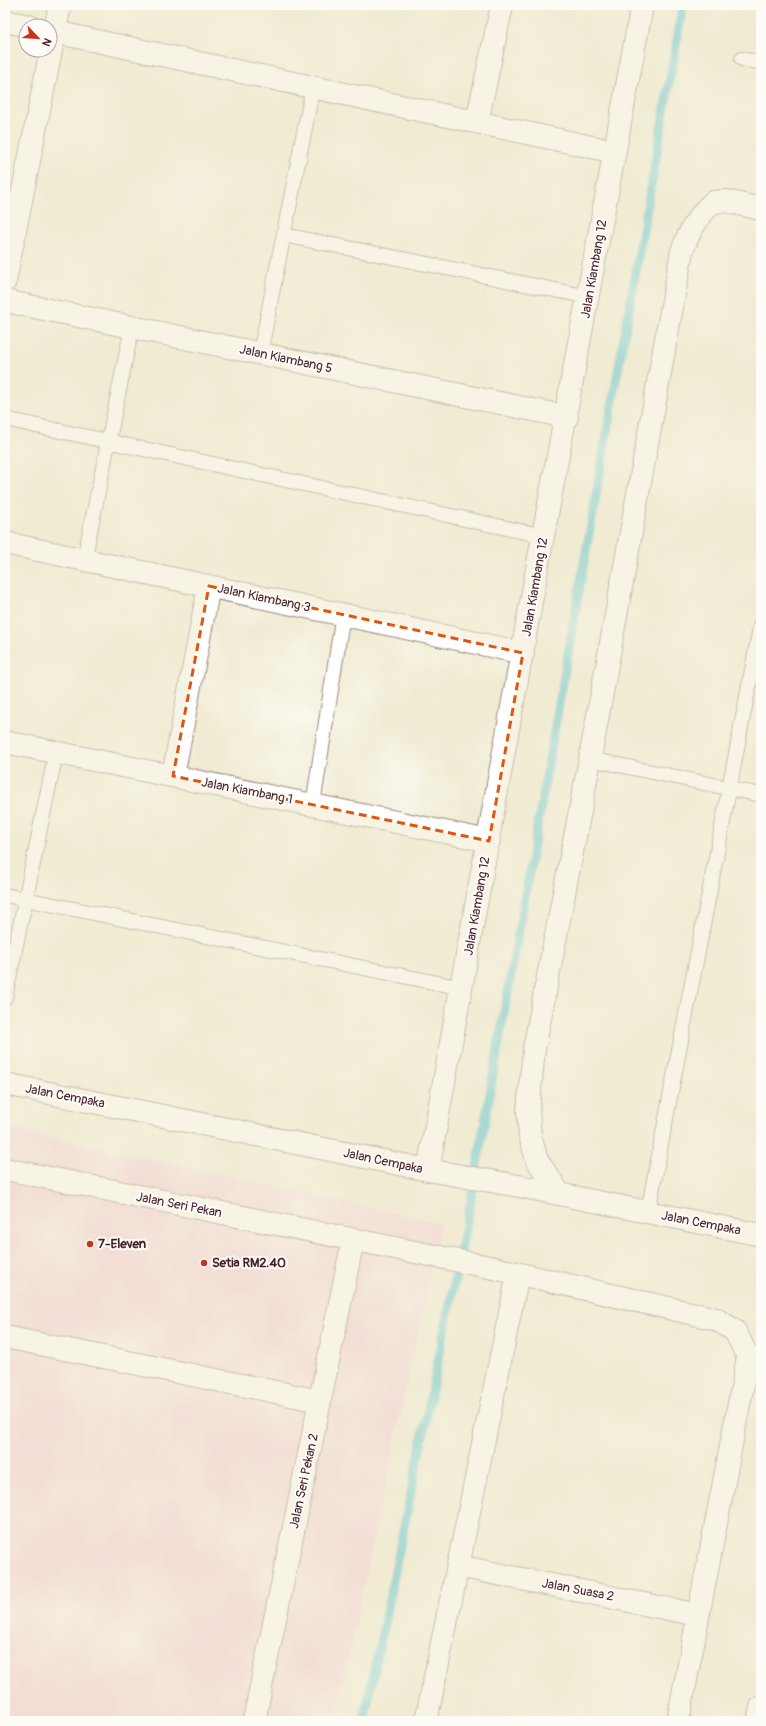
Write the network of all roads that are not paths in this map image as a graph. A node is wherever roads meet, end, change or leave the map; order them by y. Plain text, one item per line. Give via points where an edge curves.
1 (60, 5) edge
2 (502, 5) edge
3 (642, 5) edge
4 (56, 18) edge
5 (5, 21) edge
6 (18, 24) edge
7 (58, 32) edge
8 (47, 58) edge
9 (742, 59) dead end
10 (761, 62) edge
11 (313, 87) junction
12 (477, 122) junction
13 (615, 152) junction
14 (761, 209) edge
15 (284, 235) junction
16 (5, 281) edge
17 (589, 297) junction
18 (5, 301) edge
19 (132, 327) junction
20 (260, 354) junction
21 (567, 417) junction
22 (5, 419) edge
23 (109, 442) junction
24 (544, 536) junction
25 (5, 543) edge
26 (84, 560) junction
27 (208, 586) junction
28 (343, 614) junction
29 (761, 623) edge
30 (523, 653) junction
31 (5, 742) edge
32 (56, 752) junction
33 (590, 759) junction
34 (173, 776) junction
35 (729, 788) junction
36 (761, 795) edge
37 (313, 804) junction
38 (489, 841) junction
39 (5, 895) edge
40 (26, 899) junction
41 (462, 988) junction
42 (5, 998) edge
43 (5, 1084) edge
44 (5, 1169) edge
45 (428, 1170) junction
46 (560, 1194) junction
47 (648, 1212) junction
48 (761, 1235) edge
49 (354, 1240) junction
50 (518, 1274) junction
51 (5, 1337) edge
52 (320, 1401) junction
53 (458, 1566) junction
54 (698, 1614) junction
55 (761, 1706) edge
56 (254, 1721) edge
57 (426, 1721) edge
58 (678, 1721) edge
59 (758, 1721) edge

1 - 4 street
2 - 12 street
3 - 13 street, Jalan Kiambang 12
5 - 6 street
7 - 11 street
8 - 16 street
9 - 10 lane
11 - 12 street
11 - 15 lane
12 - 13 street
13 - 17 street, Jalan Kiambang 12
14 - 33 street via 726,201 713,202 701,213 690,230 682,250
15 - 17 lane
15 - 20 lane
17 - 21 street, Jalan Kiambang 12
18 - 19 street, Jalan Kiambang 5
19 - 20 street, Jalan Kiambang 5
19 - 23 lane
20 - 21 street, Jalan Kiambang 5
21 - 24 street, Jalan Kiambang 12
22 - 23 lane
23 - 24 lane
23 - 26 lane
24 - 30 street, Jalan Kiambang 12
25 - 26 street, Jalan Kiambang 3
26 - 27 street, Jalan Kiambang 3
27 - 28 street, Jalan Kiambang 3
27 - 34 street
28 - 30 street, Jalan Kiambang 3
28 - 37 lane
29 - 35 lane
30 - 38 street, Jalan Kiambang 12
31 - 32 street, Jalan Kiambang 1
32 - 34 street, Jalan Kiambang 1
32 - 40 lane
33 - 35 lane
33 - 46 street via 534,1049 528,1112 530,1136 537,1160
34 - 37 street, Jalan Kiambang 1
35 - 36 lane
35 - 47 lane
37 - 38 street, Jalan Kiambang 1
38 - 41 street, Jalan Kiambang 12
39 - 40 lane
40 - 41 lane
40 - 42 lane
41 - 45 street, Jalan Kiambang 12
43 - 45 street, Jalan Cempaka
44 - 49 street, Jalan Seri Pekan
45 - 46 street, Jalan Cempaka
46 - 47 street, Jalan Cempaka
47 - 48 street, Jalan Cempaka
49 - 50 street, Jalan Seri Pekan
49 - 52 street, Jalan Seri Pekan 2
50 - 53 street
50 - 54 street, Jalan Seri Pekan via 716,1319 735,1331 748,1357
51 - 52 street
52 - 56 street, Jalan Seri Pekan 2
53 - 54 street, Jalan Suasa 2
53 - 57 street
54 - 58 street, Jalan Seri Pekan
55 - 59 street

